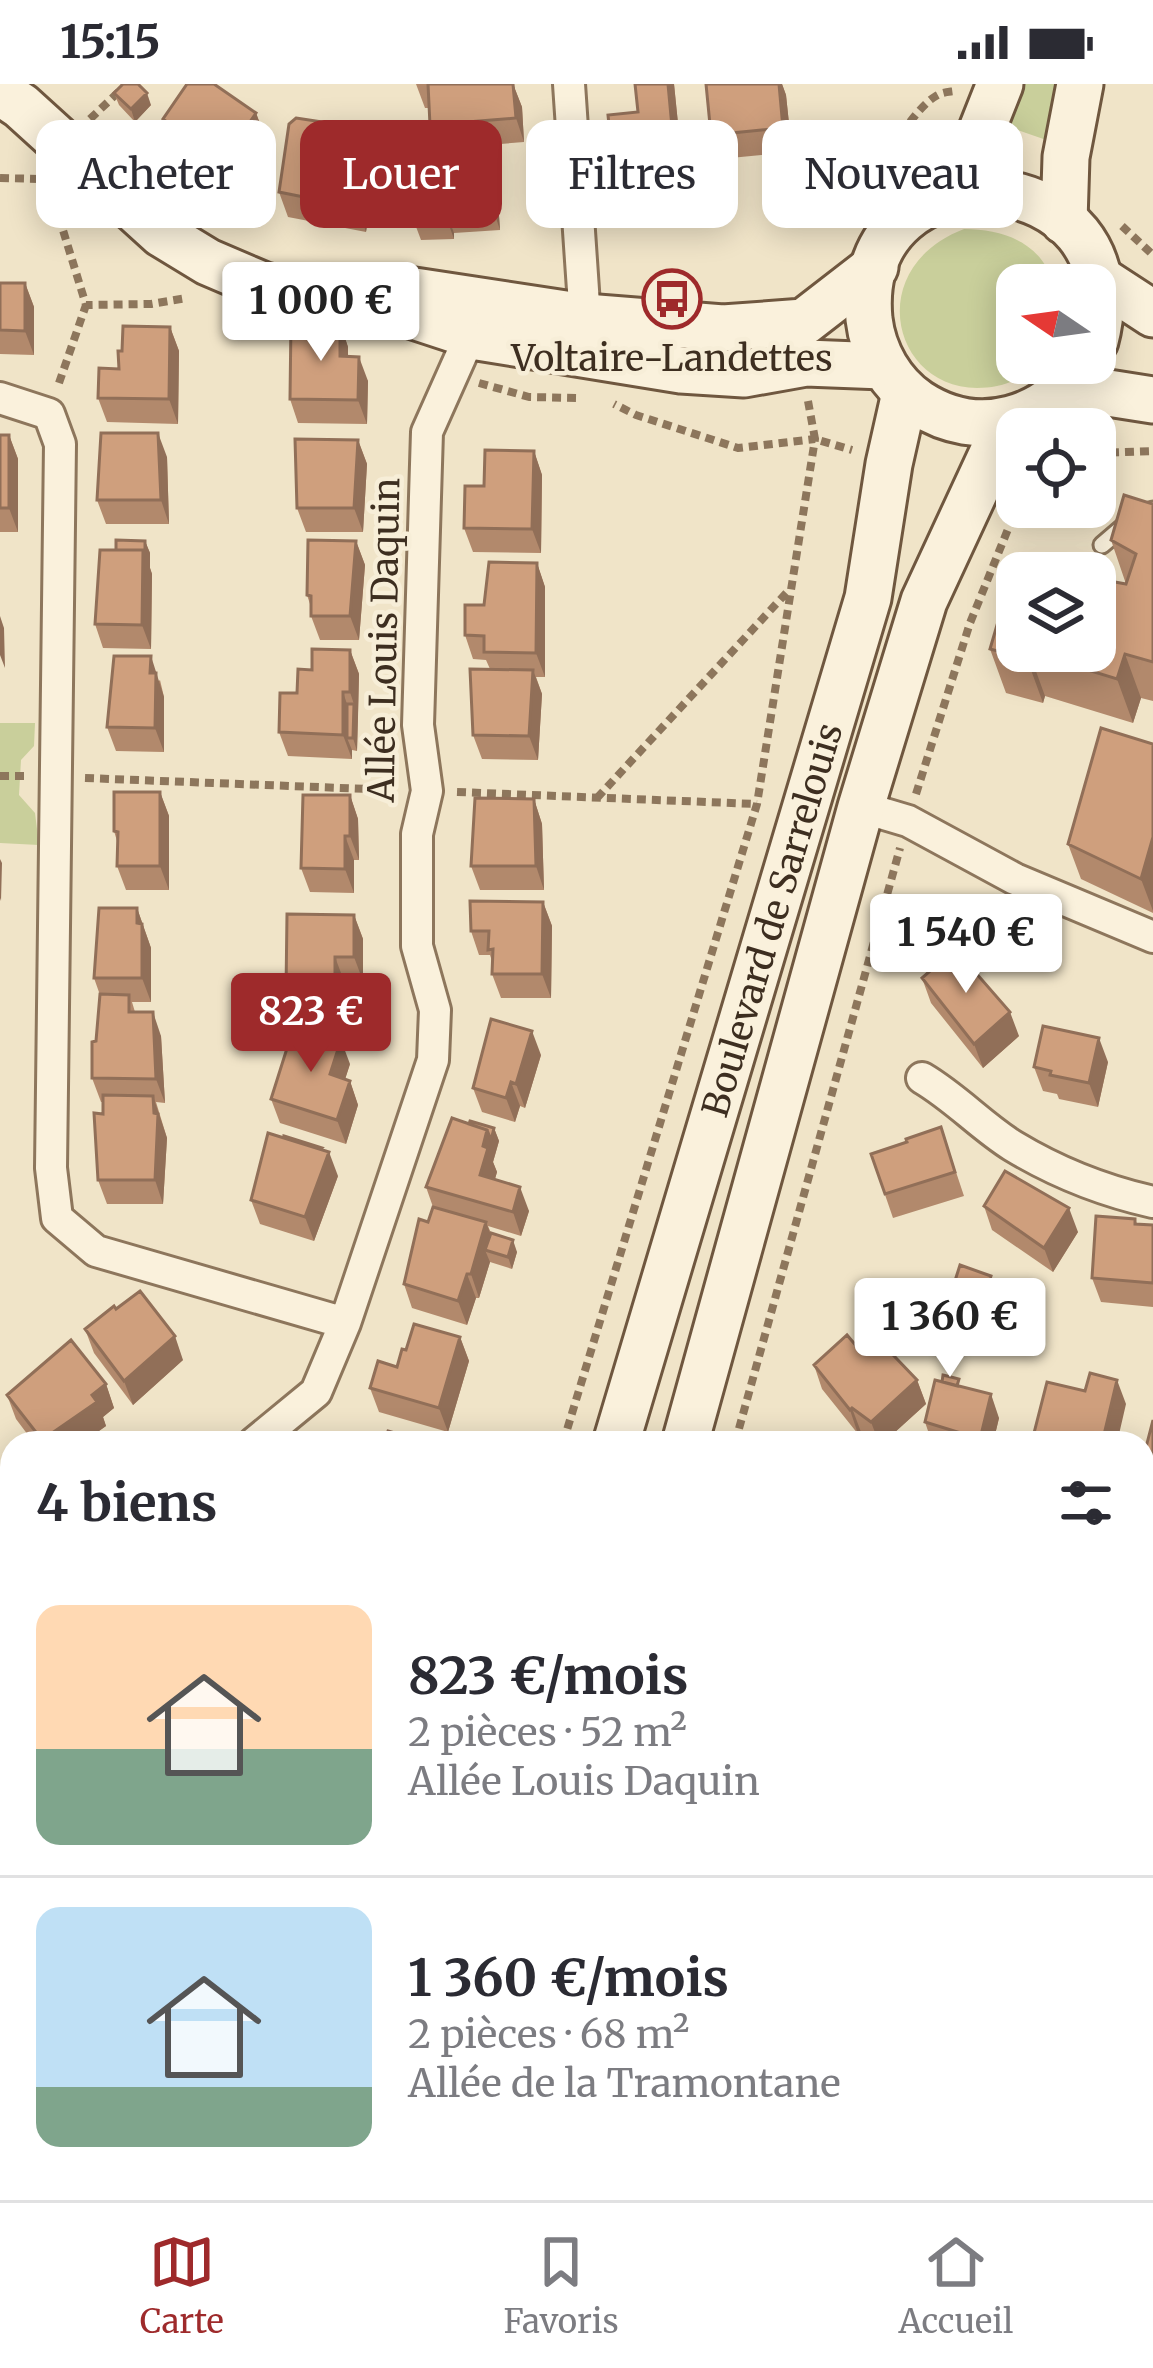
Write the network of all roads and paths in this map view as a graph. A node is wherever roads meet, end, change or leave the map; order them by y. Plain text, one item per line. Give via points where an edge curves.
1 (33, 84) edge
2 (568, 84) edge
3 (1080, 84) edge
4 (984, 86) edge
5 (0, 92) edge
6 (918, 114) dead end
7 (982, 120) edge
8 (0, 178) edge
9 (1023, 197) edge
10 (1064, 221) junction
11 (1120, 224) dead end
12 (899, 228) edge
13 (1153, 254) edge
14 (1092, 264) edge
15 (874, 267) junction
16 (1116, 290) edge
17 (196, 297) dead end
18 (86, 305) junction
19 (1153, 314) edge
20 (470, 337) junction
21 (586, 337) junction
22 (894, 380) junction
23 (1068, 384) edge
24 (1105, 384) edge
25 (808, 396) dead end
26 (0, 398) edge
27 (1153, 400) edge
28 (1042, 408) edge
29 (49, 414) junction
30 (996, 422) edge
31 (815, 439) junction
32 (996, 446) edge
33 (852, 450) dead end
34 (1153, 451) edge
35 (1116, 452) edge
36 (1153, 510) edge
37 (1008, 528) edge
38 (1102, 545) dead end
39 (791, 588) junction
40 (0, 776) edge
41 (58, 776) junction
42 (428, 791) junction
43 (597, 798) junction
44 (757, 804) junction
45 (861, 808) junction
46 (908, 820) junction
47 (1153, 938) edge
48 (922, 1078) dead end
49 (1153, 1202) edge
50 (345, 1323) junction
51 (269, 1431) edge
52 (567, 1431) edge
53 (620, 1431) edge
54 (688, 1431) edge
55 (738, 1431) edge

1 - 20 main road via 187,221 273,262 350,280
2 - 21 street
3 - 10 main road
4 - 6 path via 935,96
4 - 7 main road
5 - 20 main road via 162,234 208,262 262,286 411,315
8 - 18 path via 47,180
9 - 10 main road
10 - 14 main road
11 - 13 path
12 - 15 main road
15 - 21 main road via 804,322
15 - 22 main road via 869,317
16 - 19 main road
17 - 18 path
18 - 29 path
20 - 21 main road
20 - 31 path via 529,397 618,405 738,448
20 - 42 street, Allée Louis Daquin via 427,432 418,725
21 - 22 main road via 744,374 806,363
22 - 30 main road via 935,413
22 - 53 main road, Boulevard de Sarrelouis via 868,598
23 - 28 main road
24 - 27 main road
25 - 31 path
26 - 29 street
29 - 41 street via 60,444
31 - 33 path
31 - 39 path
32 - 45 main road, Boulevard de Sarrelouis via 924,601
34 - 35 path
36 - 38 lane
37 - 46 path
39 - 43 path
39 - 44 path
40 - 41 path
41 - 42 path
41 - 50 street via 51,1168 57,1219 96,1251
42 - 43 path
42 - 50 street, Allée Louis Daquin via 417,834 417,946 435,1010 433,1060
43 - 44 path
44 - 52 path
45 - 46 street
45 - 54 main road, Boulevard de Sarrelouis
46 - 47 street via 1015,880
46 - 55 path
48 - 49 street via 1011,1145 1109,1192
50 - 51 street, Allée Louis Daquin via 316,1392

